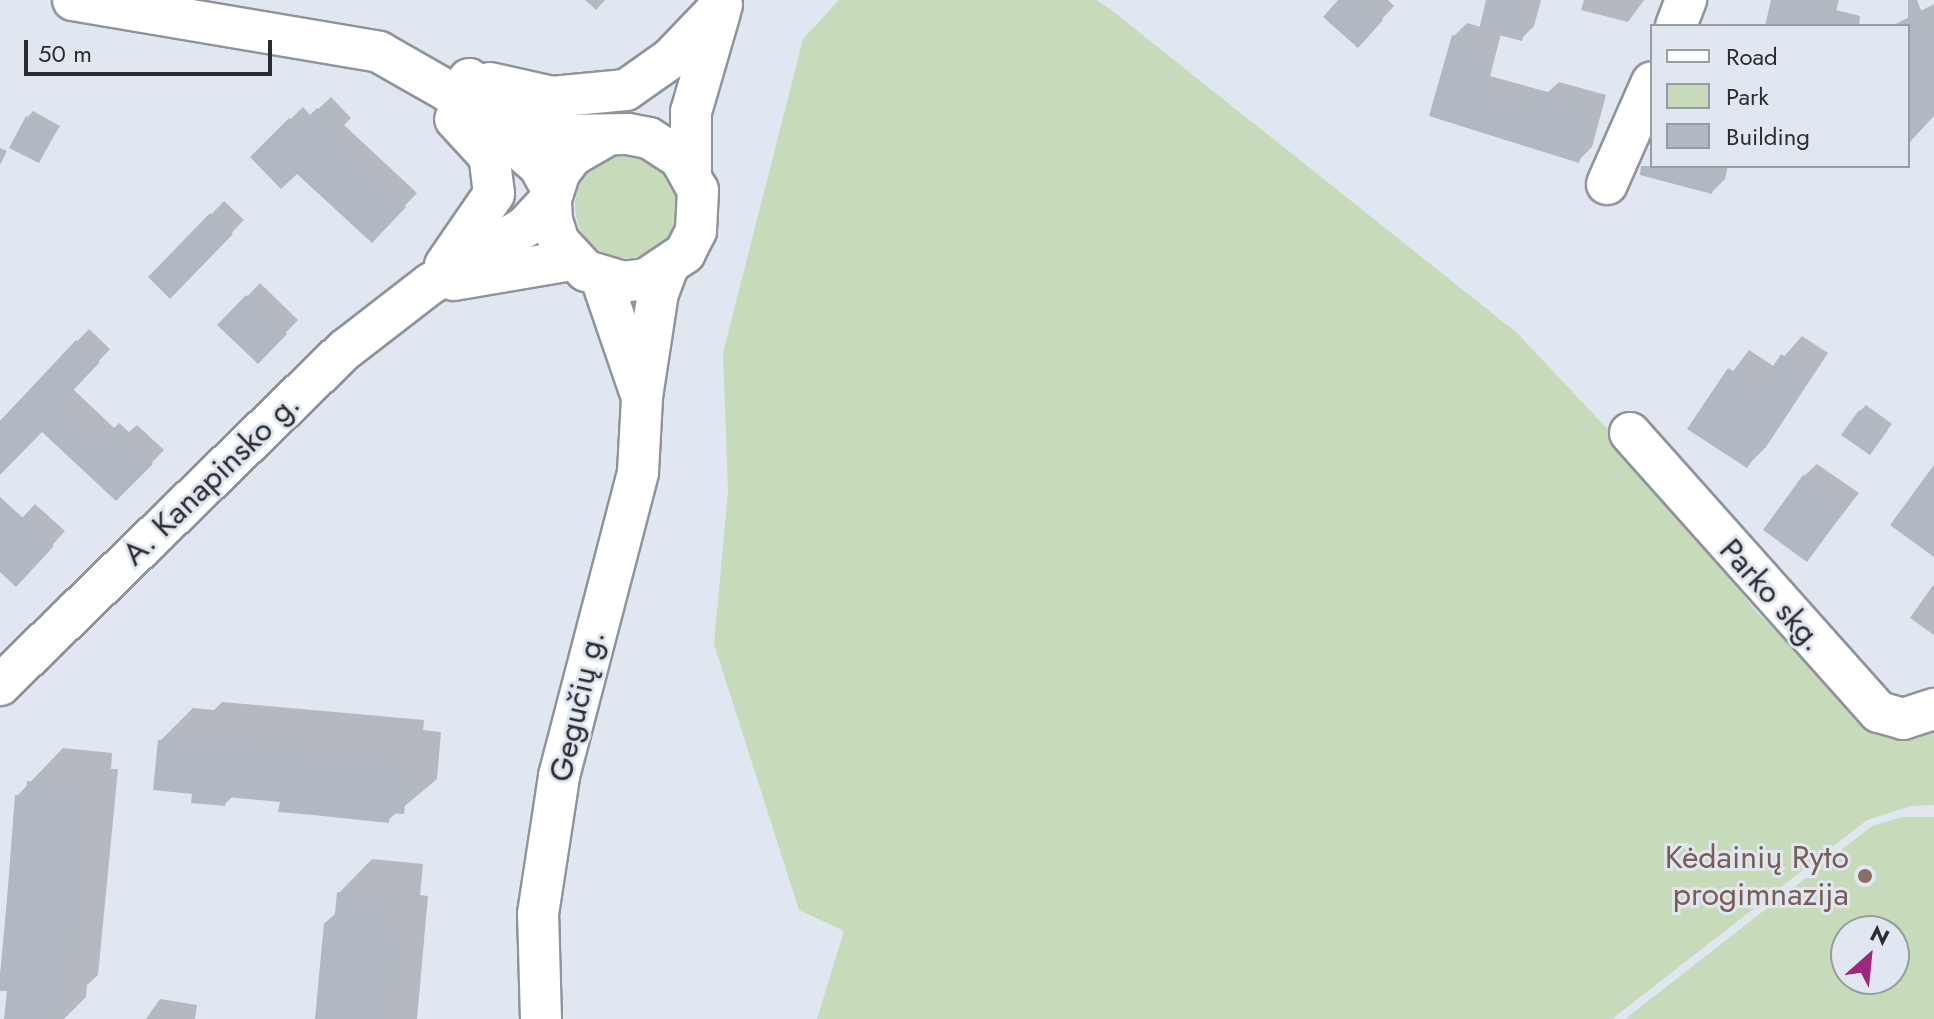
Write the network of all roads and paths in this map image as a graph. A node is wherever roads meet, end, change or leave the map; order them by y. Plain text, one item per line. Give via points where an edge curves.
1 (73, 0) edge
2 (1686, 0) edge
3 (724, 2) edge
4 (1677, 24) edge
5 (379, 52) junction
6 (469, 79) junction
7 (1650, 87) edge
8 (617, 135) junction
9 (691, 174) junction
10 (1607, 184) dead end
11 (552, 195) junction
12 (587, 269) junction
13 (667, 270) junction
14 (430, 284) junction
15 (642, 397) junction
16 (1630, 433) dead end
17 (0, 685) edge
18 (1934, 709) edge
19 (541, 1019) edge

1 - 5 street
2 - 4 street
3 - 6 street via 670,59 626,90 552,97
3 - 8 street via 664,98
3 - 9 street via 691,112
5 - 6 street
5 - 11 street via 446,90 491,124 539,166
5 - 14 street via 469,129 494,170 494,194
6 - 8 street via 539,125 570,135
7 - 10 street
8 - 9 street via 669,148
8 - 11 street via 572,156
9 - 13 street via 700,207 696,231
11 - 12 street via 559,242
11 - 14 street via 525,227
12 - 13 street via 623,282
12 - 14 street
12 - 15 street
13 - 15 street, Gegučių g. via 658,293
14 - 17 street, A. Kanapinsko g. via 346,349
15 - 19 street, Gegučių g. via 638,472 559,776 538,914
16 - 18 street, Parko skg. via 1879,712 1903,719

